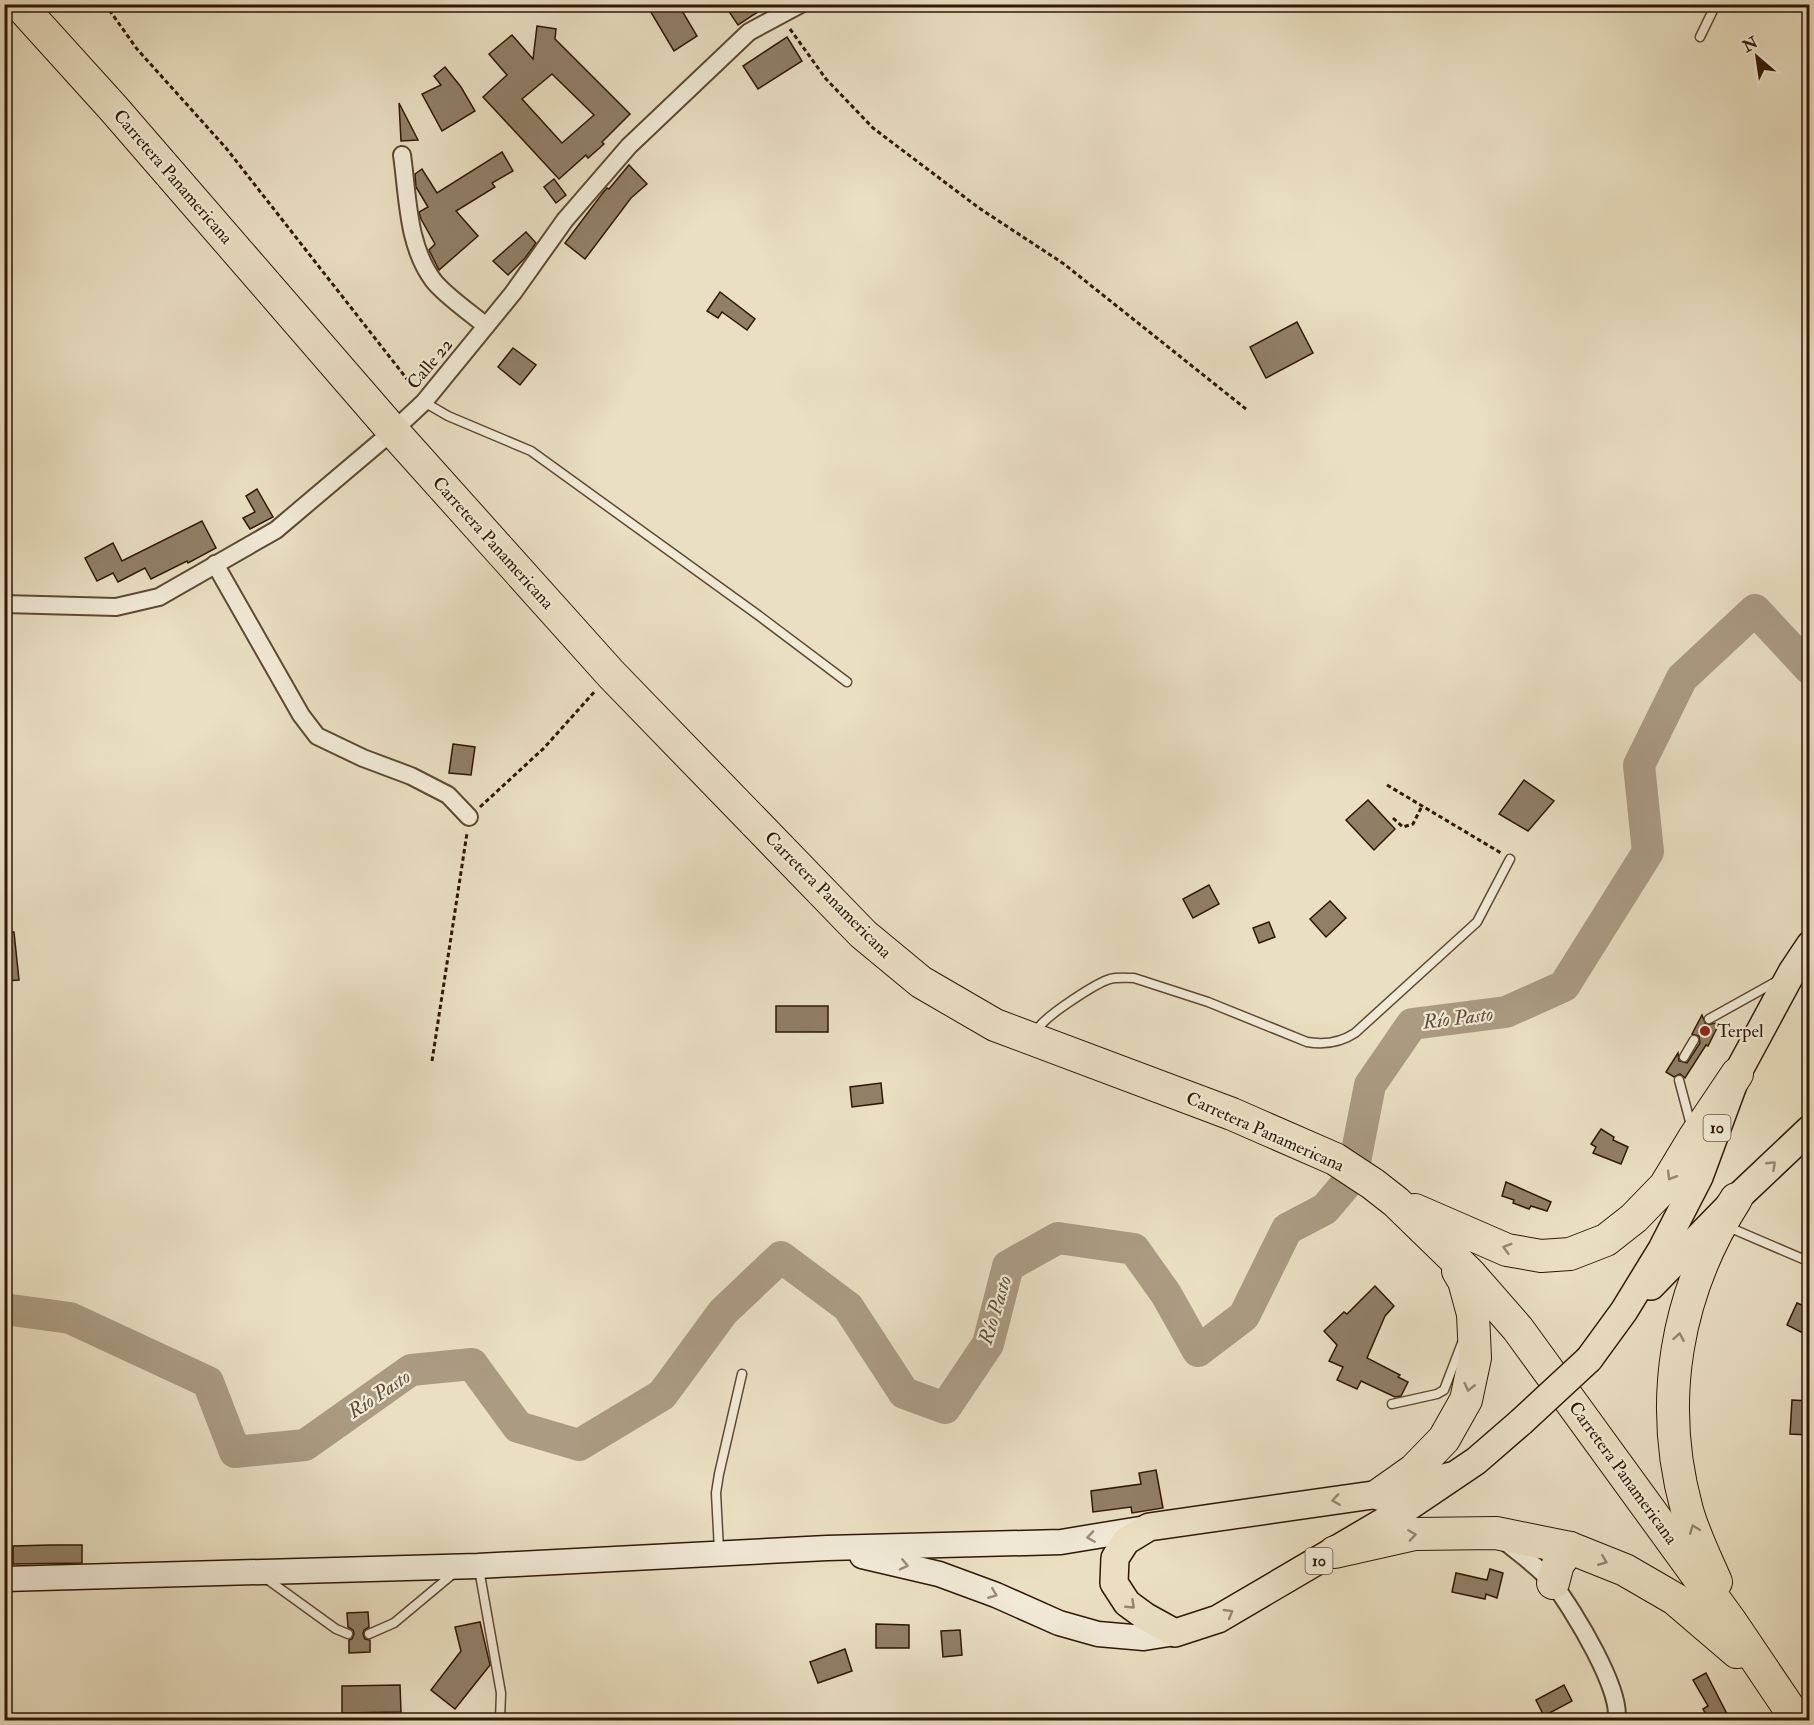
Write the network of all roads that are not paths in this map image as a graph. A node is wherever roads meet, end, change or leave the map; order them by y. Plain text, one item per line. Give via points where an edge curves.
1 (20, 4) edge
2 (801, 4) edge
3 (1716, 4) edge
4 (1700, 37) dead end
5 (402, 154) dead end
6 (486, 326) junction
7 (424, 402) junction
8 (393, 431) junction
9 (215, 564) junction
10 (4, 604) edge
11 (848, 682) dead end
12 (469, 817) road end
13 (1510, 859) road end
14 (1809, 945) edge
15 (1795, 981) edge
16 (1708, 1019) dead end
17 (1694, 1040) dead end
18 (1035, 1041) junction
19 (1684, 1057) dead end
20 (1737, 1074) junction
21 (1679, 1080) dead end
22 (1809, 1129) edge
23 (1694, 1138) junction
24 (1385, 1193) junction
25 (1728, 1211) junction
26 (1447, 1251) junction
27 (1809, 1262) edge
28 (1624, 1311) junction
29 (1473, 1314) junction
30 (742, 1374) dead end
31 (1392, 1404) dead end
32 (1455, 1475) junction
33 (1380, 1494) junction
34 (1149, 1527) junction
35 (1496, 1533) junction
36 (827, 1548) junction
37 (1570, 1548) junction
38 (1335, 1552) junction
39 (720, 1554) junction
40 (470, 1566) junction
41 (256, 1572) junction
42 (4, 1579) edge
43 (1553, 1584) junction
44 (1731, 1622) junction
45 (1175, 1633) junction
46 (348, 1634) dead end
47 (369, 1634) dead end
48 (1772, 1684) junction
49 (500, 1720) edge
50 (1616, 1720) edge
51 (1797, 1720) edge

1 - 8 highway, Carretera Panamericana
2 - 6 street, Calle 22 via 749,32 629,146 564,220
3 - 4 lane
5 - 6 street via 418,251 434,281
6 - 7 street, Calle 22
7 - 8 street, Calle 22
7 - 11 lane via 531,451
8 - 9 street, Calle 22 via 276,530
8 - 18 highway, Carretera Panamericana via 611,674 863,934 921,982 995,1025
9 - 10 street, Calle 22 via 159,597 116,607
9 - 12 street via 301,715 317,736 448,795
13 - 18 lane via 1477,922 1355,1033 1339,1042 1308,1042 1208,1002 1134,978 1111,979 1097,985 1040,1027
14 - 15 main road, 10
15 - 16 lane
15 - 20 main road, 10
17 - 19 lane
18 - 24 highway, Carretera Panamericana via 1232,1114 1335,1160
20 - 23 highway
20 - 28 main road, 10 via 1699,1176 1662,1249
21 - 23 lane
25 -> 22 main road, 10
23 -> 24 highway via 1665,1186 1634,1218 1606,1240 1570,1254 1541,1256 1507,1250
24 - 26 highway, Carretera Panamericana
25 - 27 lane
25 - 28 main road, 10
44 -> 25 highway via 1687,1511 1675,1453 1672,1394 1679,1335 1695,1277
26 - 29 highway via 1464,1281
26 - 44 highway, Carretera Panamericana via 1518,1329
28 - 32 main road, 10, bridge via 1589,1359 1476,1461
29 - 31 lane via 1444,1390
29 -> 33 highway via 1475,1358 1466,1401 1444,1439 1414,1470
30 - 39 lane via 716,1493
32 - 33 main road, 10
32 - 38 main road, 10
33 -> 34 main road, 10
34 -> 36 main road, 10 via 1061,1542
34 -> 45 main road via 1126,1541 1115,1558 1114,1583 1127,1603
35 - 37 highway
38 -> 35 highway via 1415,1534
35 - 43 street
36 - 39 main road, 10
36 -> 45 main road, 10 via 939,1574 1059,1623 1098,1634 1144,1638
37 - 43 highway via 1558,1564
37 -> 48 highway via 1625,1570 1675,1599
45 -> 38 main road, 10 via 1218,1619
39 - 40 main road, 10
40 - 41 main road, 10
40 - 47 lane via 394,1623
40 - 49 lane via 501,1693
41 - 42 main road, 10
41 - 46 lane
43 - 50 street via 1591,1643 1611,1684
44 - 48 highway, Carretera Panamericana
48 - 51 highway, Carretera Panamericana

